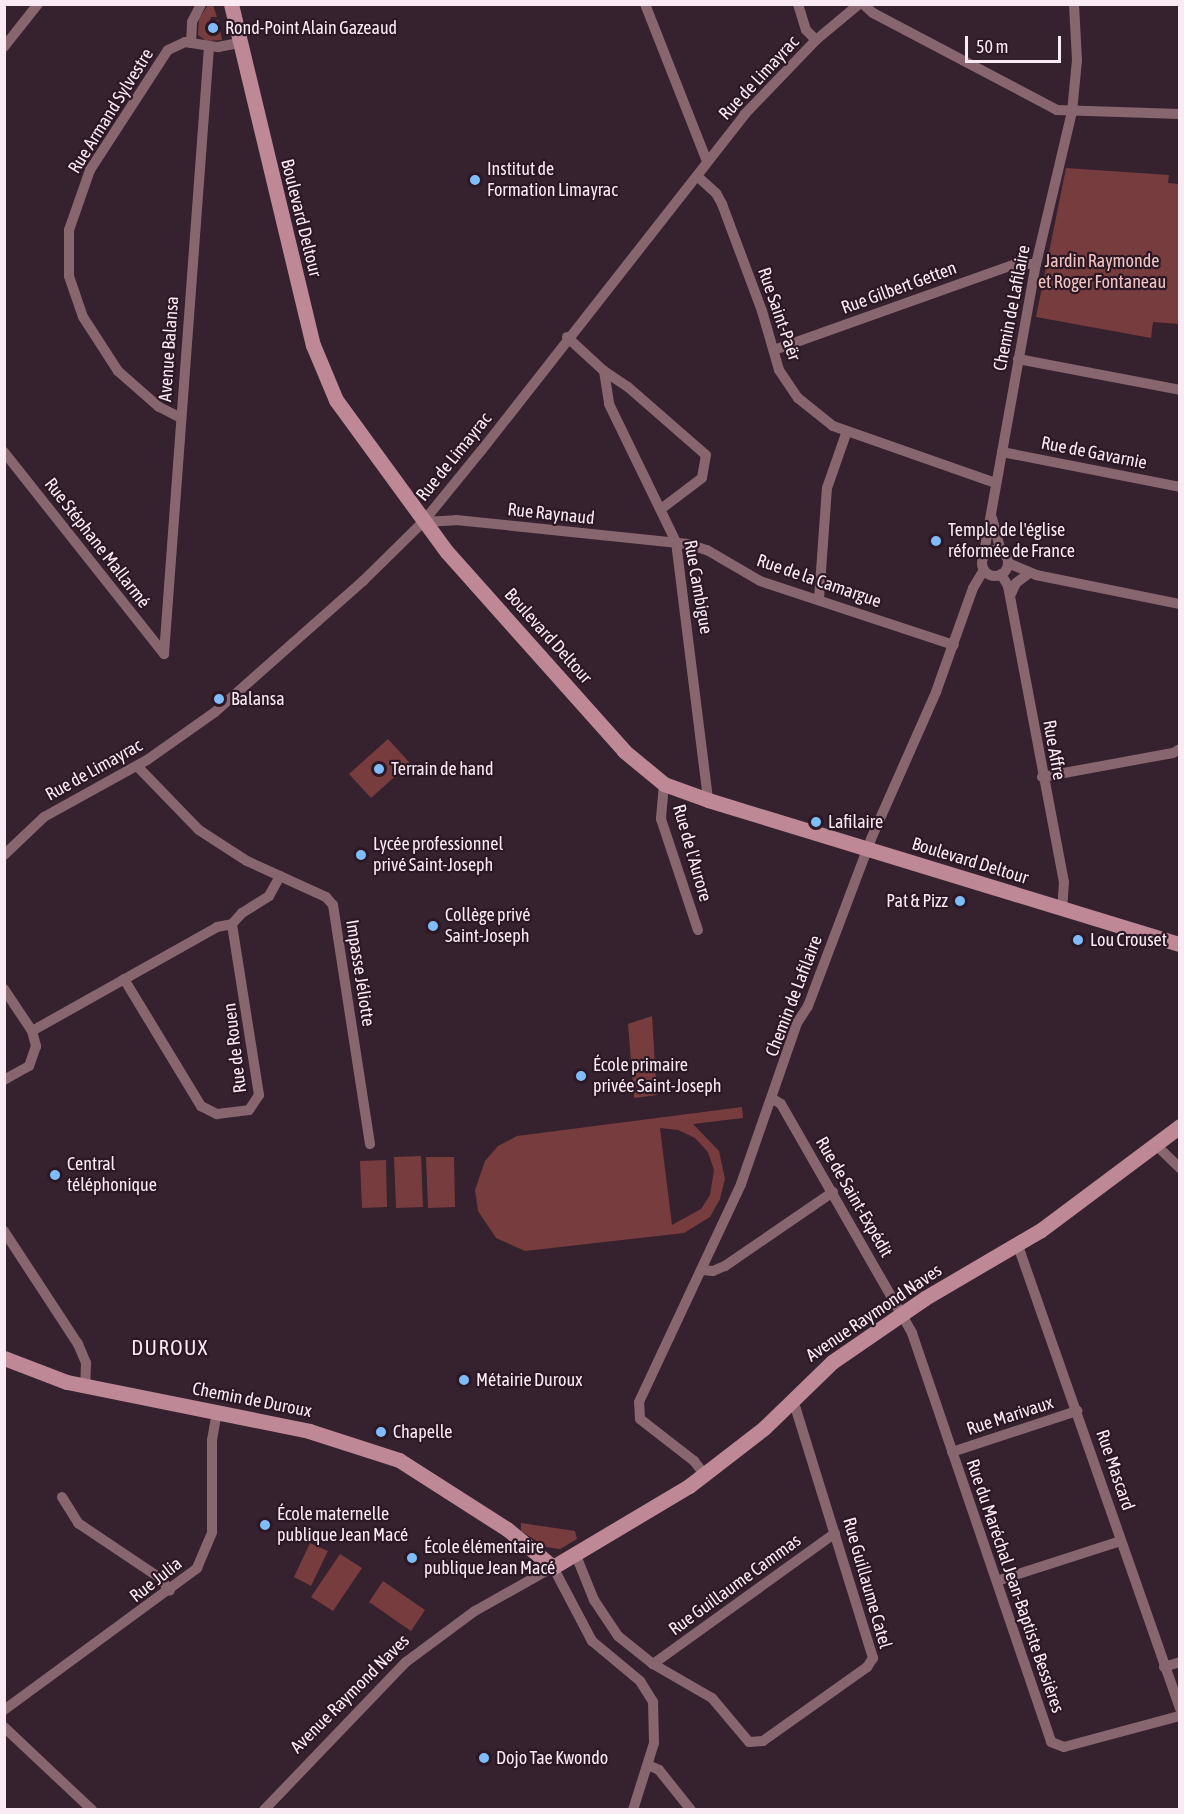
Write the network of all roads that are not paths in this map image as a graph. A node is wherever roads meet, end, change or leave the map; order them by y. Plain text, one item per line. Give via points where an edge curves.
1 (38, 4) edge
2 (201, 4) edge
3 (231, 4) edge
4 (645, 4) edge
5 (798, 4) edge
6 (859, 4) edge
7 (864, 4) edge
8 (1077, 5) edge
9 (816, 40) junction
10 (190, 43) junction
11 (239, 43) junction
12 (4, 47) edge
13 (209, 47) junction
14 (1072, 112) junction
15 (1179, 114) edge
16 (707, 161) junction
17 (697, 176) junction
18 (1036, 264) junction
19 (567, 337) junction
20 (774, 350) junction
21 (1018, 359) junction
22 (604, 371) junction
23 (1179, 390) edge
24 (181, 418) junction
25 (847, 431) junction
26 (4, 452) edge
27 (1002, 452) junction
28 (996, 483) junction
29 (1179, 487) edge
30 (661, 509) junction
31 (991, 512) junction
32 (423, 522) junction
33 (676, 542) junction
34 (1001, 551) junction
35 (983, 558) junction
36 (1008, 563) junction
37 (984, 570) junction
38 (1028, 573) junction
39 (1000, 574) junction
40 (1010, 597) junction
41 (819, 599) junction
42 (1179, 604) edge
43 (954, 645) junction
44 (164, 654) joint
45 (1179, 749) edge
46 (137, 766) junction
47 (1042, 777) junction
48 (664, 784) junction
49 (708, 800) junction
50 (867, 850) junction
51 (4, 855) edge
52 (280, 876) junction
53 (1062, 909) junction
54 (232, 924) junction
55 (698, 930) dead end
56 (1179, 944) edge
57 (124, 979) junction
58 (4, 989) edge
59 (32, 1031) junction
60 (4, 1080) edge
61 (773, 1099) junction
62 (1179, 1126) edge
63 (369, 1144) dead end
64 (1155, 1144) junction
65 (1179, 1168) edge
66 (833, 1192) junction
67 (4, 1231) edge
68 (1017, 1243) junction
69 (702, 1270) junction
70 (902, 1315) junction
71 (4, 1358) edge
72 (86, 1386) junction
73 (790, 1402) junction
74 (1077, 1411) junction
75 (218, 1413) junction
76 (952, 1452) junction
77 (705, 1475) junction
78 (62, 1497) dead end
79 (835, 1533) junction
80 (1121, 1541) junction
81 (575, 1553) junction
82 (553, 1567) junction
83 (997, 1581) junction
84 (170, 1591) junction
85 (1179, 1662) edge
86 (653, 1664) junction
87 (1164, 1667) junction
88 (1179, 1708) edge
89 (4, 1710) edge
90 (1179, 1716) edge
91 (4, 1727) edge
92 (648, 1765) junction
93 (92, 1809) edge
94 (264, 1809) edge
95 (633, 1809) edge
96 (691, 1809) edge

1 - 12 street
2 - 10 street via 192,22
3 - 11 street, Boulevard Deltour
4 - 16 street
5 - 9 street via 807,30
6 - 9 street, Rue de Limayrac
7 - 14 street via 873,14 1057,110
8 - 14 street, Chemin de Lafilaire
9 - 16 street, Rue de Limayrac via 767,88
10 - 13 street
10 - 24 street, Rue Armand Sylvestre via 177,43 168,50 108,139 75,203 67,252 75,296 101,347 118,371 159,407
11 - 13 street
11 - 32 street, Boulevard Deltour via 284,235 322,373 349,421
13 - 24 street, Avenue Balansa
14 - 15 street
14 - 18 street, Chemin de Lafilaire
16 - 17 street, Rue de Limayrac
17 - 19 street, Rue de Limayrac
17 - 20 street, Rue Saint-Paër via 722,204
18 - 20 street, Rue Gilbert Getten via 1015,264
18 - 21 street, Chemin de Lafilaire
19 - 22 street
19 - 32 street, Rue de Limayrac
20 - 25 street, Rue Saint-Paër via 779,370 798,398 820,417
21 - 23 street
21 - 27 street, Chemin de Lafilaire
22 - 30 street, Rue Cambigue via 609,404
22 - 30 street via 706,455 702,478
24 - 44 street, Avenue Balansa
25 - 28 street, Rue Saint-Paër
25 - 41 street via 827,488
26 - 44 street, Rue Stéphane Mallarmé
27 - 28 street, Chemin de Lafilaire
27 - 29 street, Rue de Gavarnie
28 - 31 street, Chemin de Lafilaire
30 - 33 street, Rue Cambigue
31 - 34 street, Chemin de Lafilaire
31 - 35 street, Chemin de Lafilaire
32 - 33 street, Rue Raynaud via 456,520
32 - 46 street, Rue de Limayrac via 355,589 238,693
32 - 48 street, Boulevard Deltour via 624,751
33 - 41 street, Rue de la Camargue via 707,550 760,581
33 - 49 street, Rue Cambigue
34 - 35 street via 989,551
34 - 36 street, Chemin de Lafilaire
35 - 37 street, Chemin de Lafilaire
36 - 38 street
36 - 39 street
37 - 39 street
37 - 43 street, Chemin de Lafilaire via 973,588
38 - 40 street via 1016,583
38 - 42 street
39 - 40 street, Rue Affre
40 - 47 street, Rue Affre
41 - 43 street, Rue de la Camargue
43 - 50 street, Chemin de Lafilaire
45 - 47 street
46 - 51 street, Rue de Limayrac via 44,817
46 - 52 street, Impasse Jéliotte via 199,830
47 - 53 street, Rue Affre via 1064,882
48 - 49 street, Boulevard Deltour
48 - 55 street, Rue de l'Aurore via 661,819
49 - 50 street, Boulevard Deltour
50 - 53 street, Boulevard Deltour
50 - 61 street, Chemin de Lafilaire via 808,1006 797,1023
52 - 54 street via 269,896
52 - 63 street, Impasse Jéliotte via 326,897 333,905
53 - 56 street, Boulevard Deltour
54 - 57 street via 217,927
54 - 57 street, Rue de Rouen via 259,1095 249,1110 217,1114 201,1106
57 - 59 street
58 - 59 street
59 - 60 street via 36,1046 29,1066
61 - 66 street, Rue de Saint-Expédit via 781,1104
61 - 69 street, Chemin de Lafilaire via 741,1184
62 - 64 street, Avenue Raymond Naves
64 - 65 street
64 - 68 street, Avenue Raymond Naves via 1061,1216
66 - 69 street via 725,1266
66 - 70 street, Rue de Saint-Expédit
67 - 72 street via 78,1344 86,1363
68 - 70 street, Avenue Raymond Naves
68 - 74 street, Rue Mascard
69 - 77 street, Chemin de Lafilaire via 638,1411 640,1419 694,1461
70 - 73 street, Avenue Raymond Naves via 832,1362
70 - 76 street, Rue du Maréchal Jean-Baptiste Bessières via 912,1333
71 - 72 street, Chemin de Duroux
72 - 75 street, Chemin de Duroux
73 - 77 street, Avenue Raymond Naves
73 - 79 street, Rue Guillaume Catel via 796,1409
74 - 76 street, Rue Marivaux
74 - 80 street, Rue Mascard
75 - 82 street, Chemin de Duroux via 309,1431 408,1464 507,1529
75 - 84 street, Rue Julia via 212,1440 210,1544 197,1568
76 - 83 street, Rue du Maréchal Jean-Baptiste Bessières
77 - 81 street, Avenue Raymond Naves
78 - 84 street via 78,1523 160,1578
79 - 86 street, Rue Guillaume Cammas
79 - 86 street, Rue Guillaume Catel via 873,1653 871,1663 763,1741 754,1743 745,1738 712,1698
80 - 83 street
80 - 87 street, Rue Mascard
81 - 82 street, Avenue Raymond Naves
81 - 86 street via 608,1625
82 - 92 street via 592,1641 649,1692 655,1729
82 - 94 street, Avenue Raymond Naves via 476,1611 406,1662
83 - 90 street, Rue du Maréchal Jean-Baptiste Bessières via 1054,1745 1064,1747
84 - 89 street, Rue Julia
85 - 87 street
87 - 88 street, Rue Mascard
91 - 93 street
92 - 95 street
92 - 96 street via 659,1770

